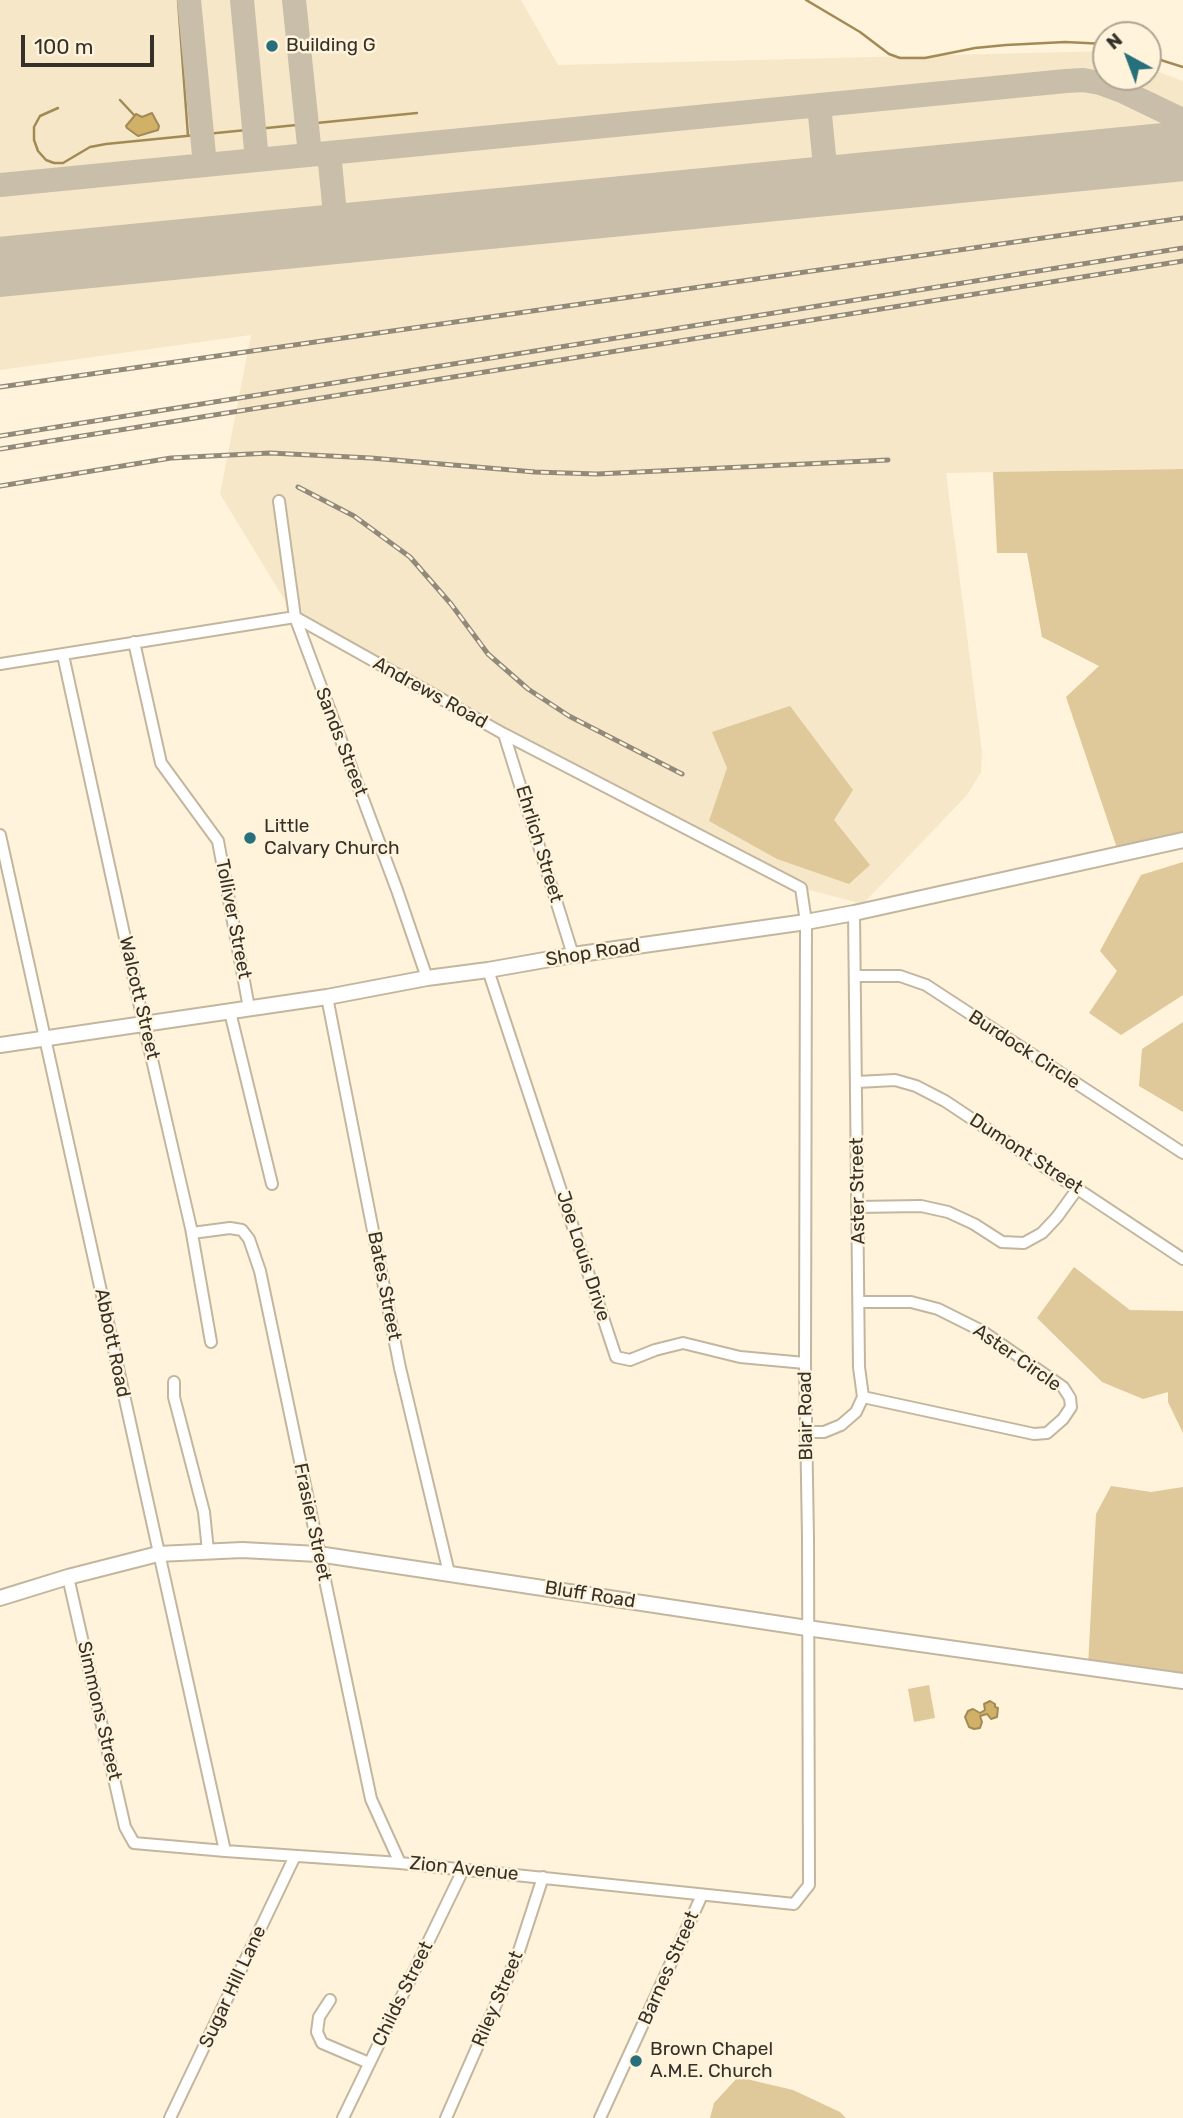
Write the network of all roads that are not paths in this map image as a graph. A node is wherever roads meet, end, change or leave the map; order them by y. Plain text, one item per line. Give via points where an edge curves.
1 (279, 501) dead end
2 (295, 617) junction
3 (134, 642) junction
4 (64, 654) junction
5 (0, 664) edge
6 (504, 734) junction
7 (0, 835) edge
8 (1183, 840) edge
9 (854, 913) junction
10 (806, 922) junction
11 (573, 955) junction
12 (488, 970) junction
13 (856, 976) junction
14 (427, 978) junction
15 (327, 997) junction
16 (249, 1008) junction
17 (230, 1012) junction
18 (144, 1025) junction
19 (45, 1038) junction
20 (0, 1045) edge
21 (857, 1082) junction
22 (1183, 1153) edge
23 (272, 1184) dead end
24 (1078, 1188) junction
25 (857, 1208) junction
26 (192, 1233) junction
27 (1183, 1259) edge
28 (860, 1302) junction
29 (211, 1342) dead end
30 (805, 1363) junction
31 (174, 1382) dead end
32 (863, 1397) junction
33 (807, 1432) junction
34 (208, 1551) junction
35 (158, 1553) junction
36 (318, 1554) junction
37 (449, 1573) junction
38 (68, 1577) junction
39 (0, 1598) edge
40 (807, 1628) junction
41 (1183, 1681) edge
42 (134, 1843) joint
43 (225, 1851) junction
44 (295, 1856) junction
45 (400, 1863) junction
46 (463, 1870) junction
47 (542, 1877) junction
48 (702, 1895) junction
49 (794, 1904) joint
50 (330, 2000) dead end
51 (369, 2063) junction
52 (451, 2117) edge
53 (170, 2118) edge
54 (344, 2118) edge
55 (600, 2118) edge

1 - 2 street, Sands Street
2 - 3 street
2 - 6 street, Andrews Road
2 - 14 street, Sands Street
3 - 4 street
3 - 16 street, Tolliver Street via 161,763 218,841
4 - 5 street
4 - 18 street, Walcott Street
6 - 10 street, Andrews Road via 801,888
6 - 11 street, Ehrlich Street
7 - 19 street, Abbott Road
8 - 9 street, Shop Road
9 - 10 street, Shop Road
9 - 13 street, Aster Street
10 - 11 street, Shop Road
10 - 30 street, Blair Road
11 - 12 street, Shop Road
12 - 14 street, Shop Road
12 - 30 street, Joe Louis Drive via 616,1357 629,1360 683,1343 740,1357
13 - 21 street, Aster Street
13 - 22 street, Burdock Circle via 900,976 926,985
14 - 15 street, Shop Road
15 - 16 street, Shop Road
15 - 37 street, Bates Street via 400,1368
16 - 17 street, Shop Road
17 - 18 street, Shop Road
17 - 23 street
18 - 19 street, Shop Road
18 - 26 street, Walcott Street
19 - 20 street, Shop Road
19 - 35 street, Abbott Road
21 - 24 street, Dumont Street via 895,1080 916,1086
21 - 25 street, Aster Street
24 - 25 street via 1042,1233 1024,1243 1002,1242 948,1212 921,1206
24 - 27 street, Dumont Street
25 - 28 street, Aster Street
26 - 29 street, Walcott Street
26 - 36 street, Frasier Street via 230,1228 242,1230 249,1239 260,1271
28 - 32 street, Aster Street
28 - 32 street, Aster Circle via 911,1303 949,1314 1063,1387 1071,1407 1047,1433 1034,1434
30 - 33 street, Blair Road
31 - 34 street via 173,1397 204,1512
32 - 33 street via 856,1412 841,1425
33 - 40 street, Blair Road
34 - 35 street, Bluff Road
34 - 36 street, Bluff Road
35 - 38 street, Bluff Road
35 - 43 street, Abbott Road
36 - 37 street, Bluff Road
36 - 45 street, Frasier Street via 371,1799
37 - 40 street, Bluff Road
38 - 39 street, Bluff Road
38 - 42 street, Simmons Street via 125,1827
40 - 41 street, Bluff Road
40 - 49 street, Blair Road via 809,1885
42 - 43 street, Zion Avenue
43 - 44 street, Zion Avenue
44 - 45 street, Zion Avenue
44 - 53 street, Sugar Hill Lane
45 - 46 street, Zion Avenue
46 - 47 street, Zion Avenue
46 - 51 street, Childs Street
47 - 48 street, Zion Avenue
47 - 52 street, Riley Street via 518,1954
48 - 49 street, Zion Avenue
48 - 55 street, Barnes Street
50 - 51 street via 317,2032 322,2043
51 - 54 street, Childs Street

